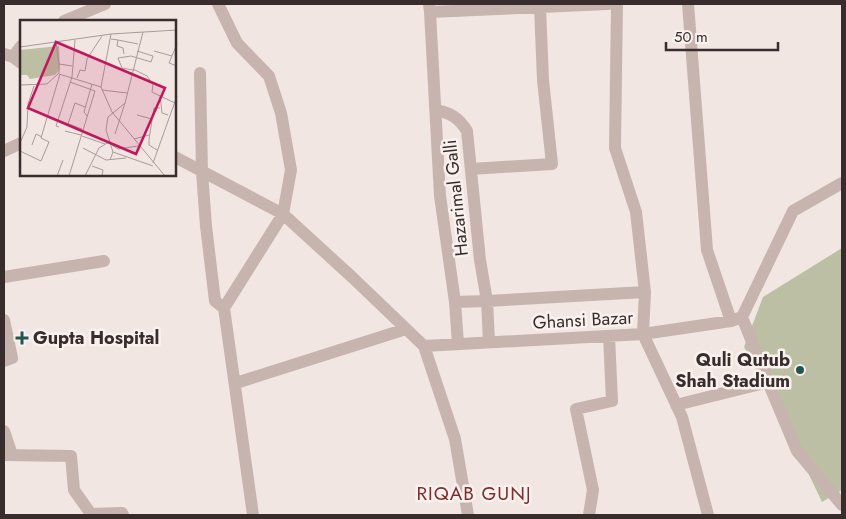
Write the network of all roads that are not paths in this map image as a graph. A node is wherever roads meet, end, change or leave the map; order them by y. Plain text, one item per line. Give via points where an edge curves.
1 (105, 4) edge
2 (218, 4) edge
3 (608, 4) edge
4 (616, 4) edge
5 (688, 4) edge
6 (540, 7) junction
7 (430, 8) edge
8 (66, 20) edge
9 (20, 48) edge
10 (13, 58) edge
11 (200, 73) dead end
12 (436, 110) junction
13 (20, 143) edge
14 (4, 151) edge
15 (176, 158) edge
16 (471, 169) junction
17 (202, 172) junction
18 (842, 183) edge
19 (283, 214) junction
20 (104, 261) dead end
21 (4, 277) edge
22 (645, 292) junction
23 (487, 301) junction
24 (455, 302) junction
25 (224, 308) junction
26 (737, 319) junction
27 (4, 320) edge
28 (406, 329) junction
29 (643, 334) junction
30 (609, 336) junction
31 (489, 342) junction
32 (458, 344) junction
33 (424, 346) junction
34 (4, 361) edge
35 (768, 382) junction
36 (236, 383) junction
37 (676, 405) junction
38 (4, 432) edge
39 (8, 455) edge
40 (842, 505) edge
41 (124, 515) edge
42 (253, 515) edge
43 (468, 515) edge
44 (589, 515) edge
45 (708, 515) edge

1 - 8 street
2 - 19 street via 237,42 268,76 281,113 291,170
3 - 6 street
4 - 22 street via 615,148 636,212
5 - 26 street via 707,250
6 - 7 street
6 - 16 street via 543,80 552,164
7 - 12 street
9 - 10 street
11 - 17 street
12 - 16 street, Hazarimal Galli via 448,112 461,120 467,131
12 - 24 street via 440,196
13 - 14 street
15 - 17 street
16 - 23 street, Hazarimal Galli
17 - 19 street
17 - 25 street via 214,301
18 - 26 street via 793,212
19 - 25 street
19 - 28 street
20 - 21 street
22 - 23 street
22 - 29 street
23 - 24 street
23 - 31 street, Hazarimal Galli
24 - 32 street
25 - 36 street
26 - 29 street, Ghansi Bazar
26 - 35 street
27 - 34 street via 12,358
28 - 33 street
28 - 36 street
29 - 30 street, Ghansi Bazar
29 - 37 street
30 - 31 street, Ghansi Bazar
30 - 44 street via 612,401 576,409 593,490
31 - 32 street, Ghansi Bazar
32 - 33 street, Ghansi Bazar
33 - 43 street via 455,439
35 - 37 street
35 - 40 street via 797,451
36 - 42 street
37 - 45 street
38 - 39 street
39 - 41 street via 71,456 74,490 91,514

